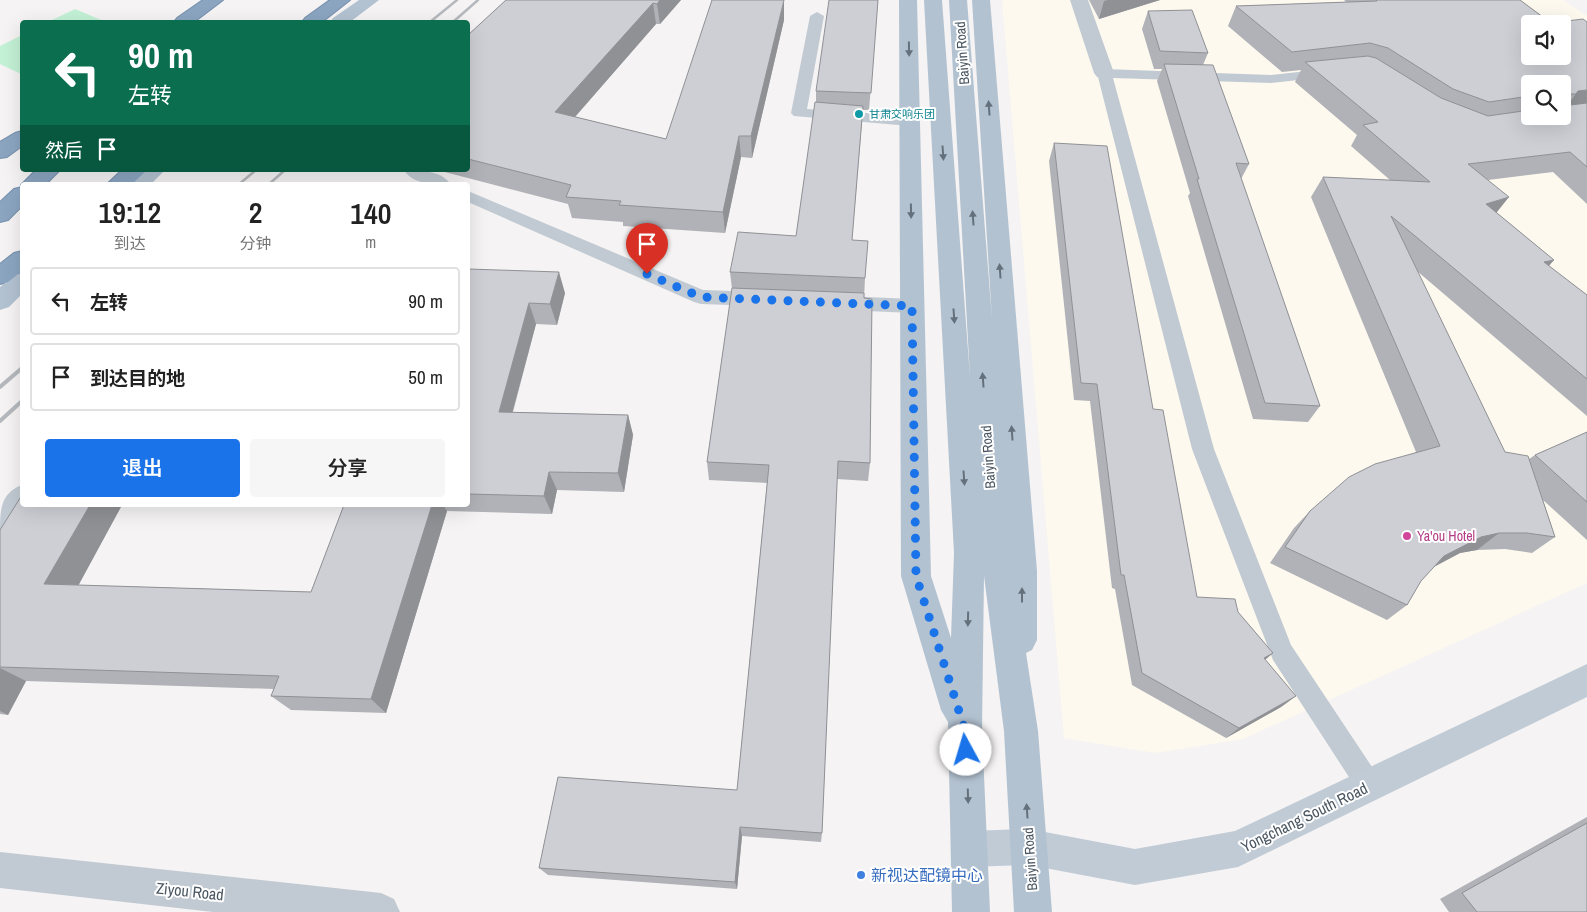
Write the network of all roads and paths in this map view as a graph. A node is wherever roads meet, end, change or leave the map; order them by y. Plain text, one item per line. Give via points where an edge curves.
1 (214, 0) edge
2 (226, 0) edge
3 (321, 0) edge
4 (341, 0) edge
5 (370, 0) edge
6 (908, 0) edge
7 (933, 0) edge
8 (958, 0) edge
9 (981, 0) edge
10 (1079, 0) edge
11 (817, 16) dead end
12 (186, 20) edge
13 (208, 20) edge
14 (302, 20) edge
15 (314, 20) edge
16 (342, 20) edge
17 (1348, 70) edge
18 (1104, 73) junction
19 (910, 121) junction
20 (20, 138) edge
21 (0, 152) edge
22 (46, 172) edge
23 (133, 172) edge
24 (152, 172) edge
25 (413, 172) edge
26 (35, 182) edge
27 (121, 182) edge
28 (140, 182) edge
29 (436, 182) edge
30 (20, 196) edge
31 (470, 197) edge
32 (0, 215) edge
33 (20, 261) edge
34 (0, 276) edge
35 (20, 284) edge
36 (0, 300) edge
37 (780, 300) edge
38 (830, 302) edge
39 (912, 306) junction
40 (20, 497) edge
41 (0, 522) edge
42 (982, 552) junction
43 (1587, 680) edge
44 (965, 730) junction
45 (1021, 731) junction
46 (1369, 786) junction
47 (1029, 847) junction
48 (970, 849) junction
49 (0, 870) edge
50 (381, 912) edge
51 (971, 912) edge
52 (1033, 912) edge

1 - 12 highway
2 - 13 highway
3 - 14 highway
4 - 15 highway
5 - 16 main road
6 -> 19 main road
7 -> 42 main road, Baiyin Road
42 -> 8 main road, Baiyin Road
45 -> 9 main road via 1022,571
10 - 18 street
11 - 19 lane via 798,113
17 - 18 lane via 1271,79
18 - 46 lane via 1203,449 1282,652
19 -> 39 main road
20 - 21 highway
22 - 26 highway
23 - 27 highway
24 - 28 main road
25 - 29 lane
30 - 32 highway
31 - 37 lane via 701,297
33 - 34 highway
35 - 36 main road
38 - 39 lane
39 - 44 main road via 916,576
40 - 41 lane
42 -> 44 main road, Baiyin Road
42 - 45 main road, Baiyin Road
43 - 46 street, Yongchang South Road
44 -> 48 main road, Baiyin Road
47 -> 45 main road, Baiyin Road
46 - 47 street, Yongchang South Road via 1238,850 1135,867
47 - 48 street, Yongchang South Road
47 - 52 main road, Baiyin Road
48 - 51 main road, Baiyin Road
49 - 50 street, Ziyou Road

